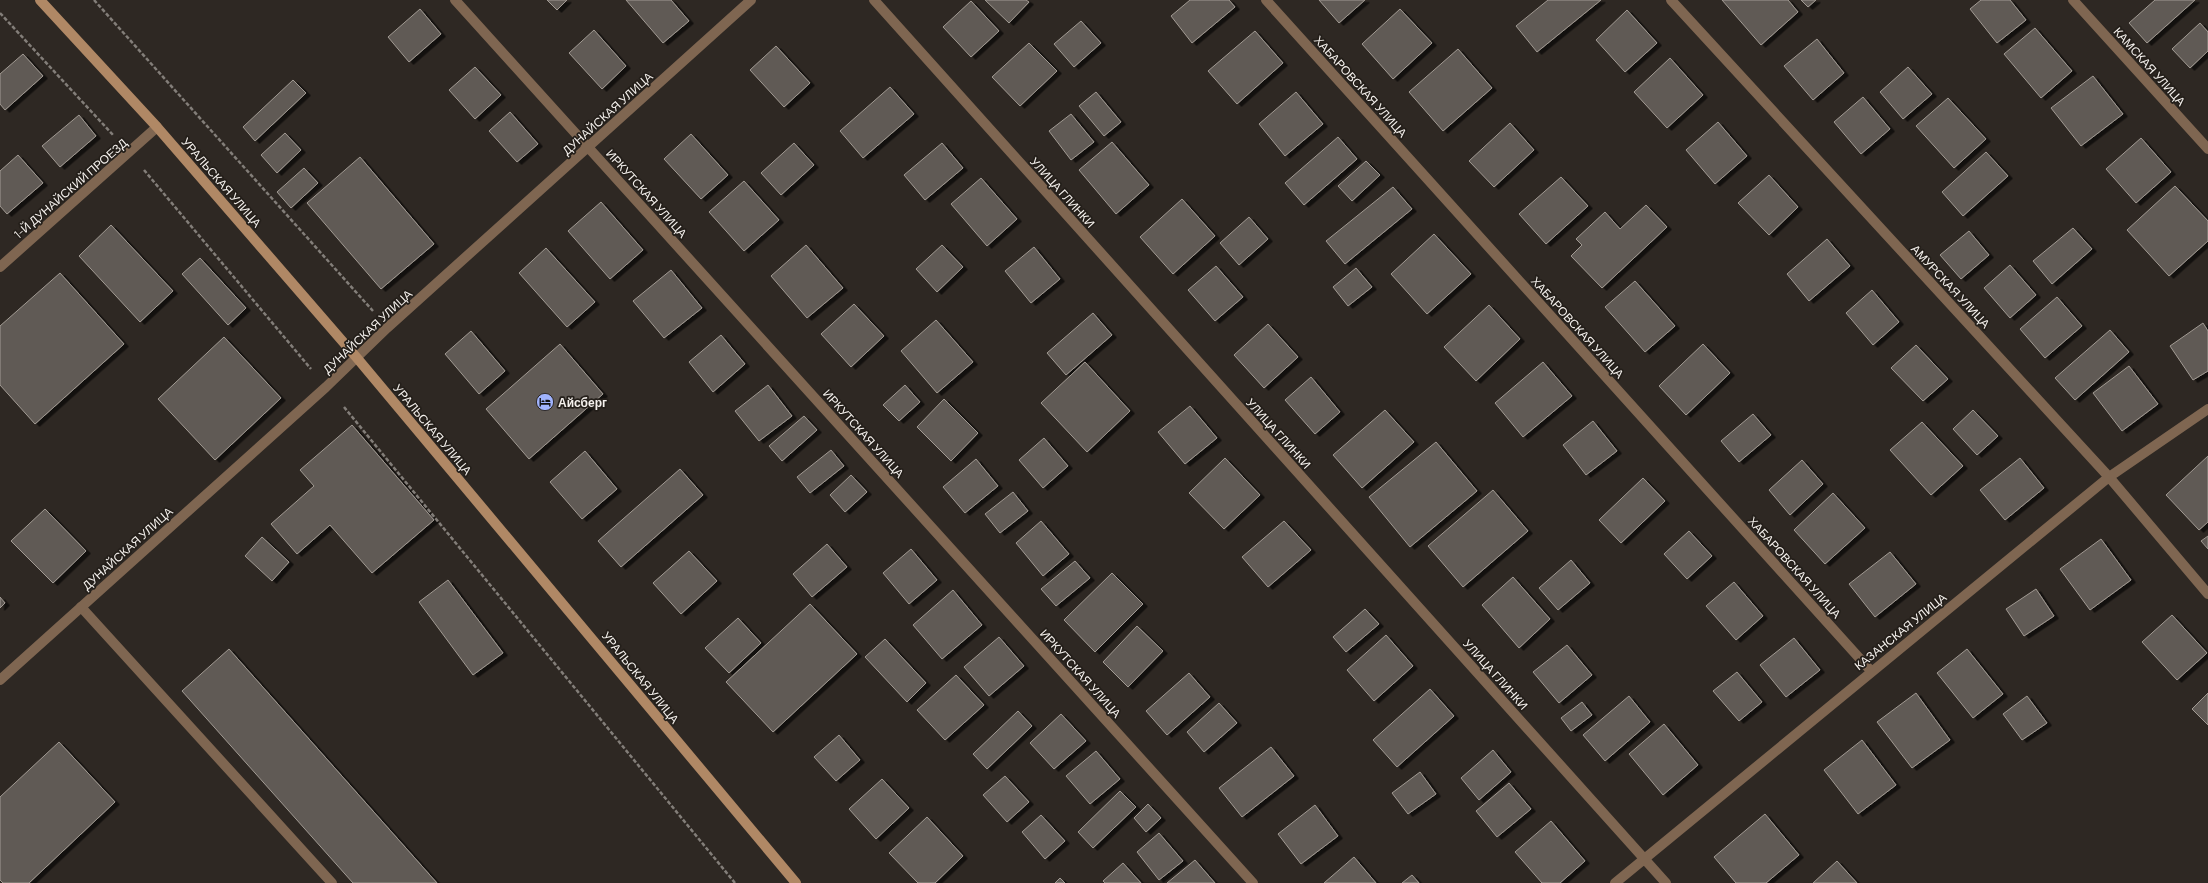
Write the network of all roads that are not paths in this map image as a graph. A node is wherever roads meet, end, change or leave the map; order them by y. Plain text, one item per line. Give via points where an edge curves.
1 (40, 0) edge
2 (455, 0) edge
3 (751, 0) edge
4 (874, 0) edge
5 (1266, 0) edge
6 (1671, 0) edge
7 (2073, 0) edge
8 (157, 128) junction
9 (588, 148) junction
10 (2208, 149) edge
11 (0, 267) edge
12 (357, 358) junction
13 (2208, 409) edge
14 (2108, 477) junction
15 (2208, 594) edge
16 (81, 607) junction
17 (1871, 671) junction
18 (0, 680) edge
19 (1644, 859) junction
20 (332, 883) edge
21 (796, 883) edge
22 (1254, 883) edge
23 (1615, 883) edge
24 (1666, 883) edge

1 - 8 main road, УРАЛЬСКАЯ УЛИЦА
2 - 9 street, ИРКУТСКАЯ УЛИЦА
3 - 9 street, ДУНАЙСКАЯ УЛИЦА
4 - 19 street, УЛИЦА ГЛИНКИ
5 - 17 street, ХАБАРОВСКАЯ УЛИЦА
6 - 14 street, АМУРСКАЯ УЛИЦА
7 - 10 street, КАМСКАЯ УЛИЦА
8 - 11 street, 1-Й ДУНАЙСКИЙ ПРОЕЗД
8 - 12 main road, УРАЛЬСКАЯ УЛИЦА
9 - 12 street, ДУНАЙСКАЯ УЛИЦА via 387,328
9 - 22 street, ИРКУТСКАЯ УЛИЦА
12 - 16 street, ДУНАЙСКАЯ УЛИЦА
12 - 21 main road, УРАЛЬСКАЯ УЛИЦА
13 - 14 street, КАЗАНСКАЯ УЛИЦА
14 - 15 street, АМУРСКАЯ УЛИЦА
14 - 17 street, КАЗАНСКАЯ УЛИЦА
16 - 18 street, ДУНАЙСКАЯ УЛИЦА
16 - 20 street
17 - 19 street, КАЗАНСКАЯ УЛИЦА
19 - 23 street, КАЗАНСКАЯ УЛИЦА
19 - 24 street, УЛИЦА ГЛИНКИ

